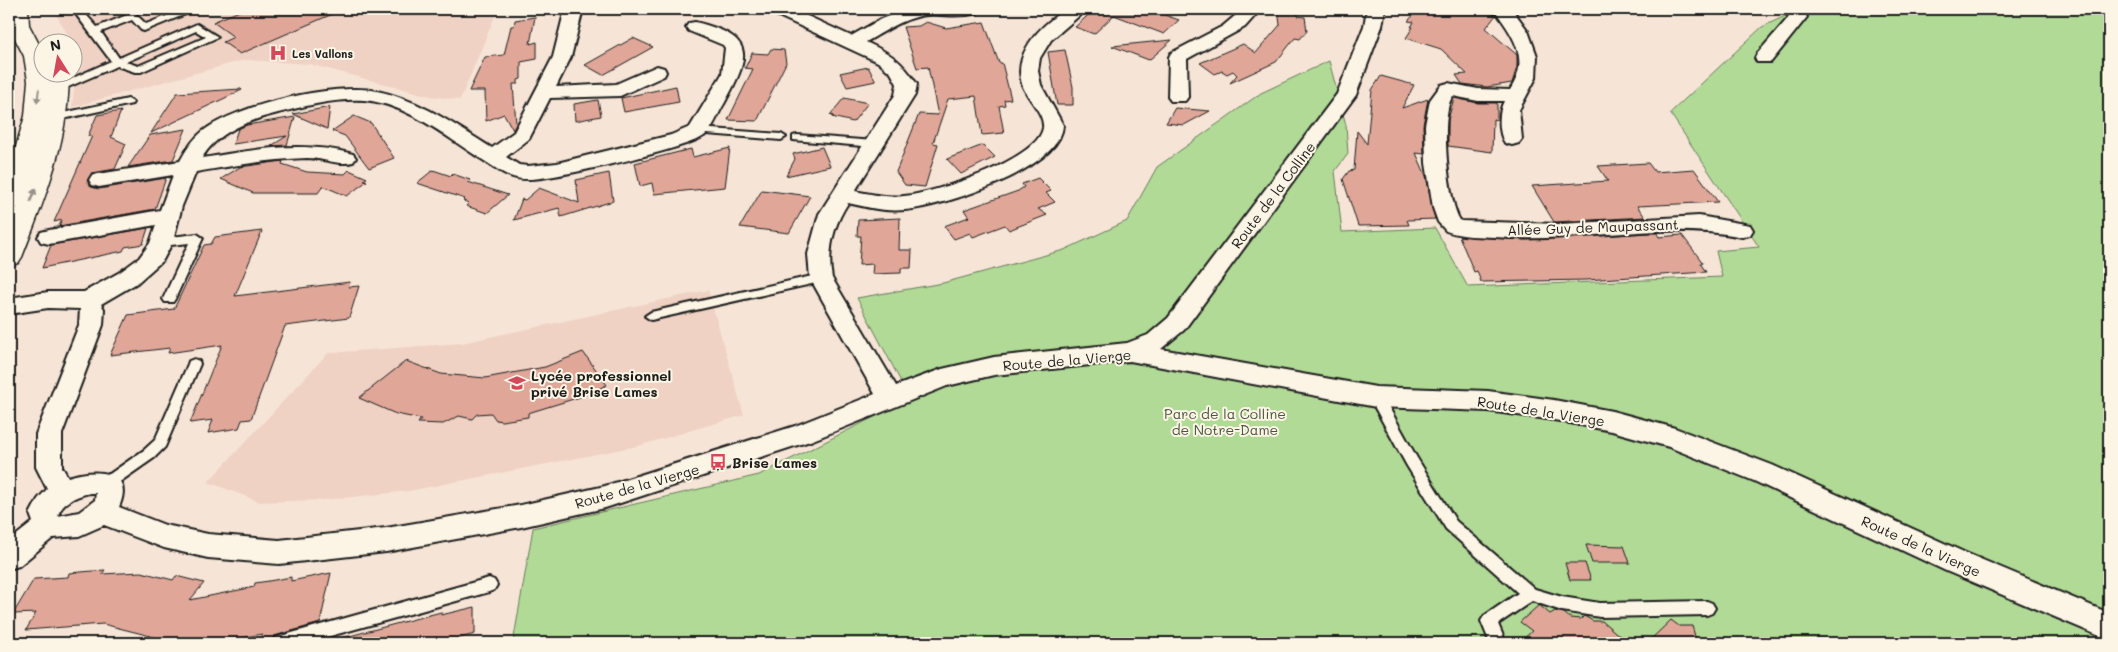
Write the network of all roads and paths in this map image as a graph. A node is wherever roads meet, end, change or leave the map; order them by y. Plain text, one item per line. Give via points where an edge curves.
1 (76, 9) edge
2 (125, 9) edge
3 (174, 9) edge
4 (574, 9) edge
5 (778, 9) edge
6 (971, 9) edge
7 (1078, 9) edge
8 (1252, 9) edge
9 (1376, 9) edge
10 (1503, 9) edge
11 (1792, 9) edge
12 (941, 10) edge
13 (21, 11) edge
14 (134, 16) junction
15 (695, 28) dead end
16 (95, 31) junction
17 (32, 32) edge
18 (851, 43) junction
19 (1764, 58) dead end
20 (117, 62) junction
21 (658, 72) dead end
22 (82, 73) edge
23 (57, 82) edge
24 (543, 93) junction
25 (1516, 96) junction
26 (1178, 97) dead end
27 (128, 102) dead end
28 (46, 120) junction
29 (698, 131) junction
30 (781, 137) dead end
31 (797, 138) dead end
32 (1512, 139) dead end
33 (874, 144) junction
34 (493, 157) junction
35 (346, 158) dead end
36 (190, 165) junction
37 (99, 180) dead end
38 (842, 195) junction
39 (9, 201) edge
40 (169, 214) junction
41 (1742, 230) dead end
42 (49, 237) dead end
43 (162, 242) junction
44 (9, 257) edge
45 (820, 278) junction
46 (169, 299) dead end
47 (87, 301) junction
48 (9, 306) edge
49 (651, 316) dead end
50 (1130, 352) junction
51 (194, 364) dead end
52 (1376, 397) junction
53 (890, 398) junction
54 (106, 484) junction
55 (62, 492) junction
56 (100, 512) junction
57 (48, 526) junction
58 (9, 558) edge
59 (489, 585) dead end
60 (1530, 594) junction
61 (1707, 608) dead end
62 (2109, 627) edge
63 (281, 643) edge
64 (1498, 643) edge

1 - 16 lane
2 - 14 lane
3 - 14 lane via 181,14 144,28
4 - 24 street via 562,57
5 - 18 street
6 - 12 street via 949,13
7 - 38 street via 1043,37 1030,61 1027,73 1031,87 1051,117 1054,128 1037,151 1021,163 938,198 889,204
8 - 26 street via 1245,21 1188,48 1178,57
9 - 50 street, Route de la Colline via 1373,26 1346,95 1176,324 1156,341
10 - 25 street via 1518,26 1529,58 1527,77
11 - 19 street via 1798,17
12 - 18 street via 925,10 902,17
13 - 17 main road via 27,15
13 -> 28 main road via 16,24 37,63
14 - 16 lane
15 - 29 street via 730,41 734,48 731,74
16 - 20 lane
18 - 33 street via 885,58 907,84 905,95
20 - 20 lane via 138,70 212,36 197,27
20 - 22 lane
21 - 24 street via 620,90
23 - 28 main road
24 - 34 street via 522,135
25 - 32 street via 1509,110
25 - 41 street, Allée Guy de Maupassant via 1478,95 1441,87 1436,128 1437,166 1445,216 1454,226 1500,231 1553,231 1696,223
27 - 28 lane
28 - 39 main road via 31,146
44 -> 28 main road via 54,137
29 - 30 lane
29 - 34 street via 678,140 528,172 513,171
31 - 33 lane
33 - 38 street
34 - 36 street via 414,111 375,96 346,95 261,111 230,123 202,142
35 - 36 street via 310,152
36 - 37 street
36 - 40 street
38 - 45 street via 822,233 817,265
40 - 42 street
40 - 43 street
43 - 46 lane via 197,238
43 - 47 street via 138,273
45 - 49 lane
45 - 53 street
47 - 48 street via 68,298
47 - 55 street via 92,309 91,325 49,434 49,467
50 - 52 street, Route de la Vierge
50 - 53 street, Route de la Vierge via 994,366 942,378
51 - 54 lane via 160,443
52 - 60 lane via 1451,525
52 - 62 street, Route de la Vierge via 1488,400 1564,412 1674,438 1763,473
53 - 56 street, Route de la Vierge via 710,465 605,497 386,540 279,552 208,546 164,536
54 - 55 street via 82,483
54 - 56 street via 109,499
55 - 57 street via 44,514
56 - 57 street via 73,527
57 - 58 street
59 - 63 lane
60 - 61 lane via 1562,604 1600,610
60 - 64 lane via 1488,621

